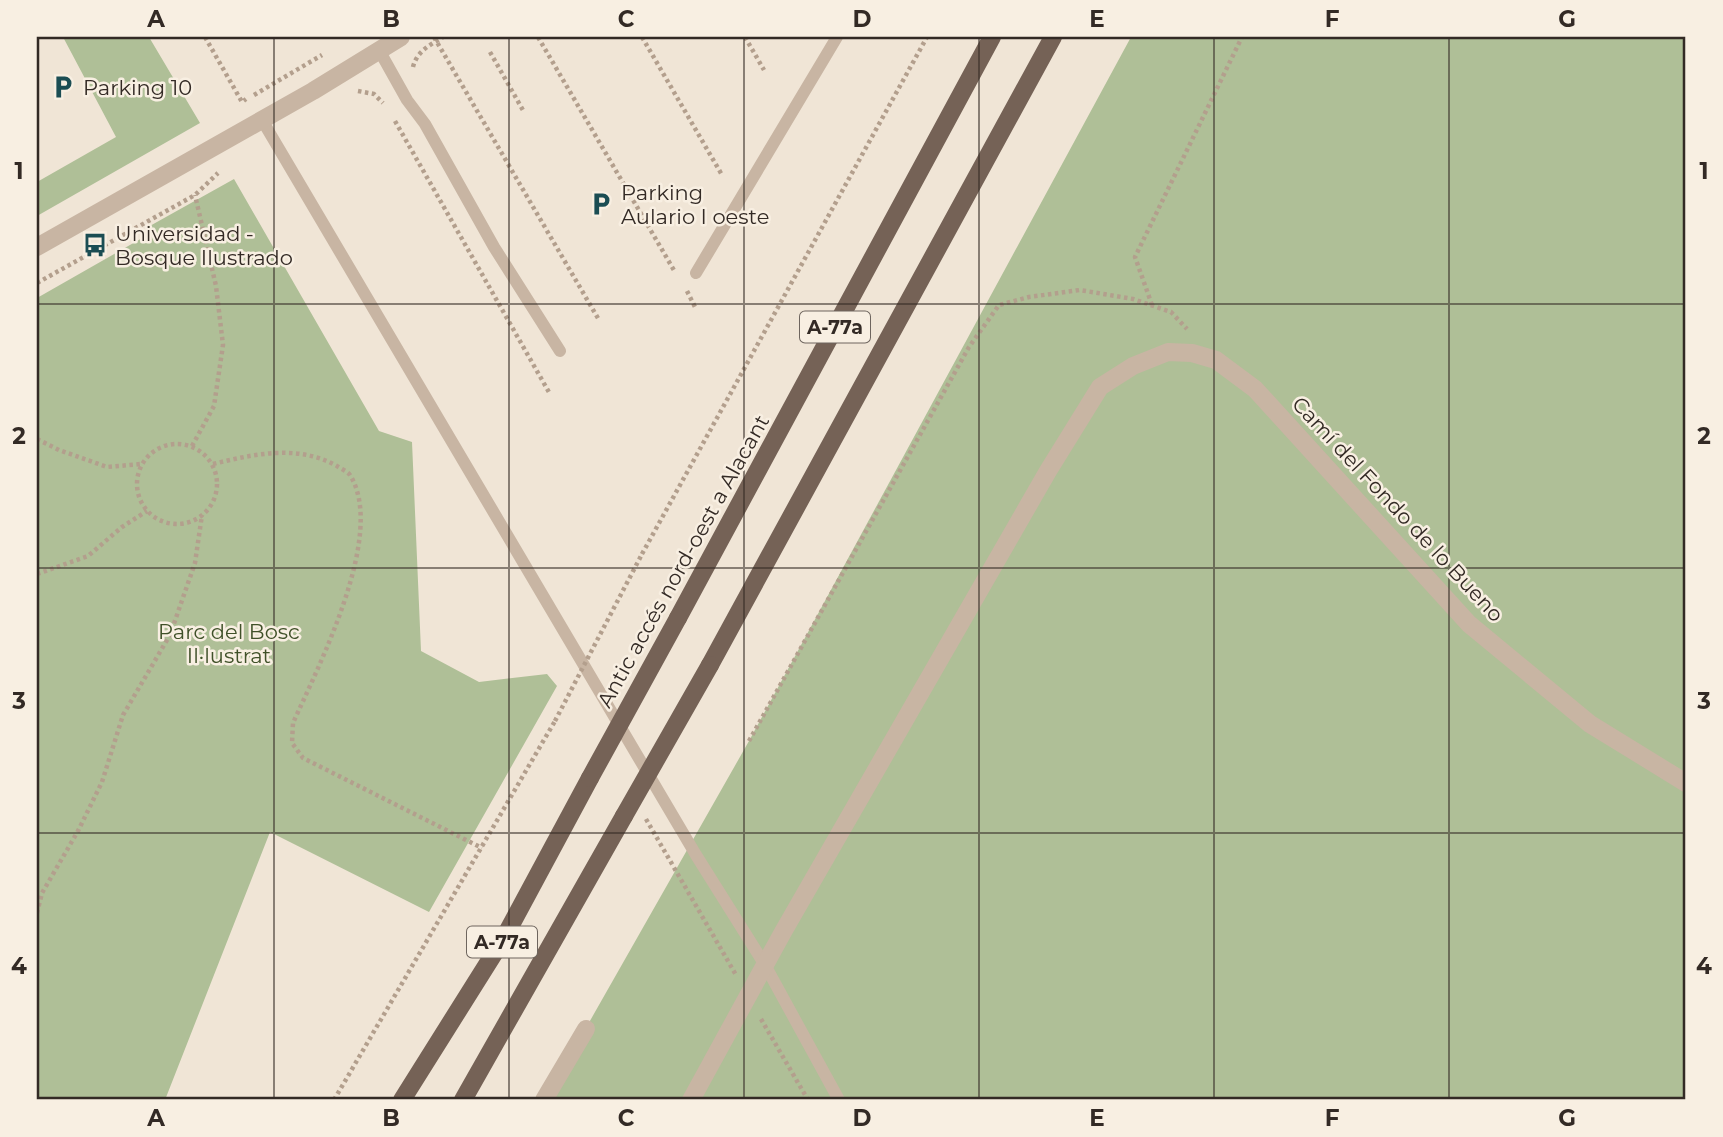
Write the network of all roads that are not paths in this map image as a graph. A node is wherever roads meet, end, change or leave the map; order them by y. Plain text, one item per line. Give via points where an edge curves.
1 (401, 37) edge
2 (837, 37) edge
3 (992, 37) edge
4 (1053, 37) edge
5 (379, 50) junction
6 (262, 120) junction
7 (37, 247) edge
8 (696, 273) dead end
9 (560, 351) dead end
10 (1686, 783) edge
11 (765, 965) junction
12 (586, 1028) dead end
13 (402, 1100) edge
14 (463, 1100) edge
15 (544, 1100) edge
16 (691, 1100) edge
17 (839, 1100) edge

1 - 5 street
2 - 8 lane
3 - 13 main road, Antic accés nord-oest a Alacant / A-77a, bridge via 505,936
4 - 14 main road, A-77a, bridge via 633,813
5 - 6 street
5 - 9 lane
6 - 7 street
6 - 11 lane
10 - 11 street, Camí del Fondo de lo Bueno via 1590,724 1469,624 1255,389 1216,360 1168,352 1133,366 1100,387
11 - 16 street
11 - 17 lane
12 - 15 street

